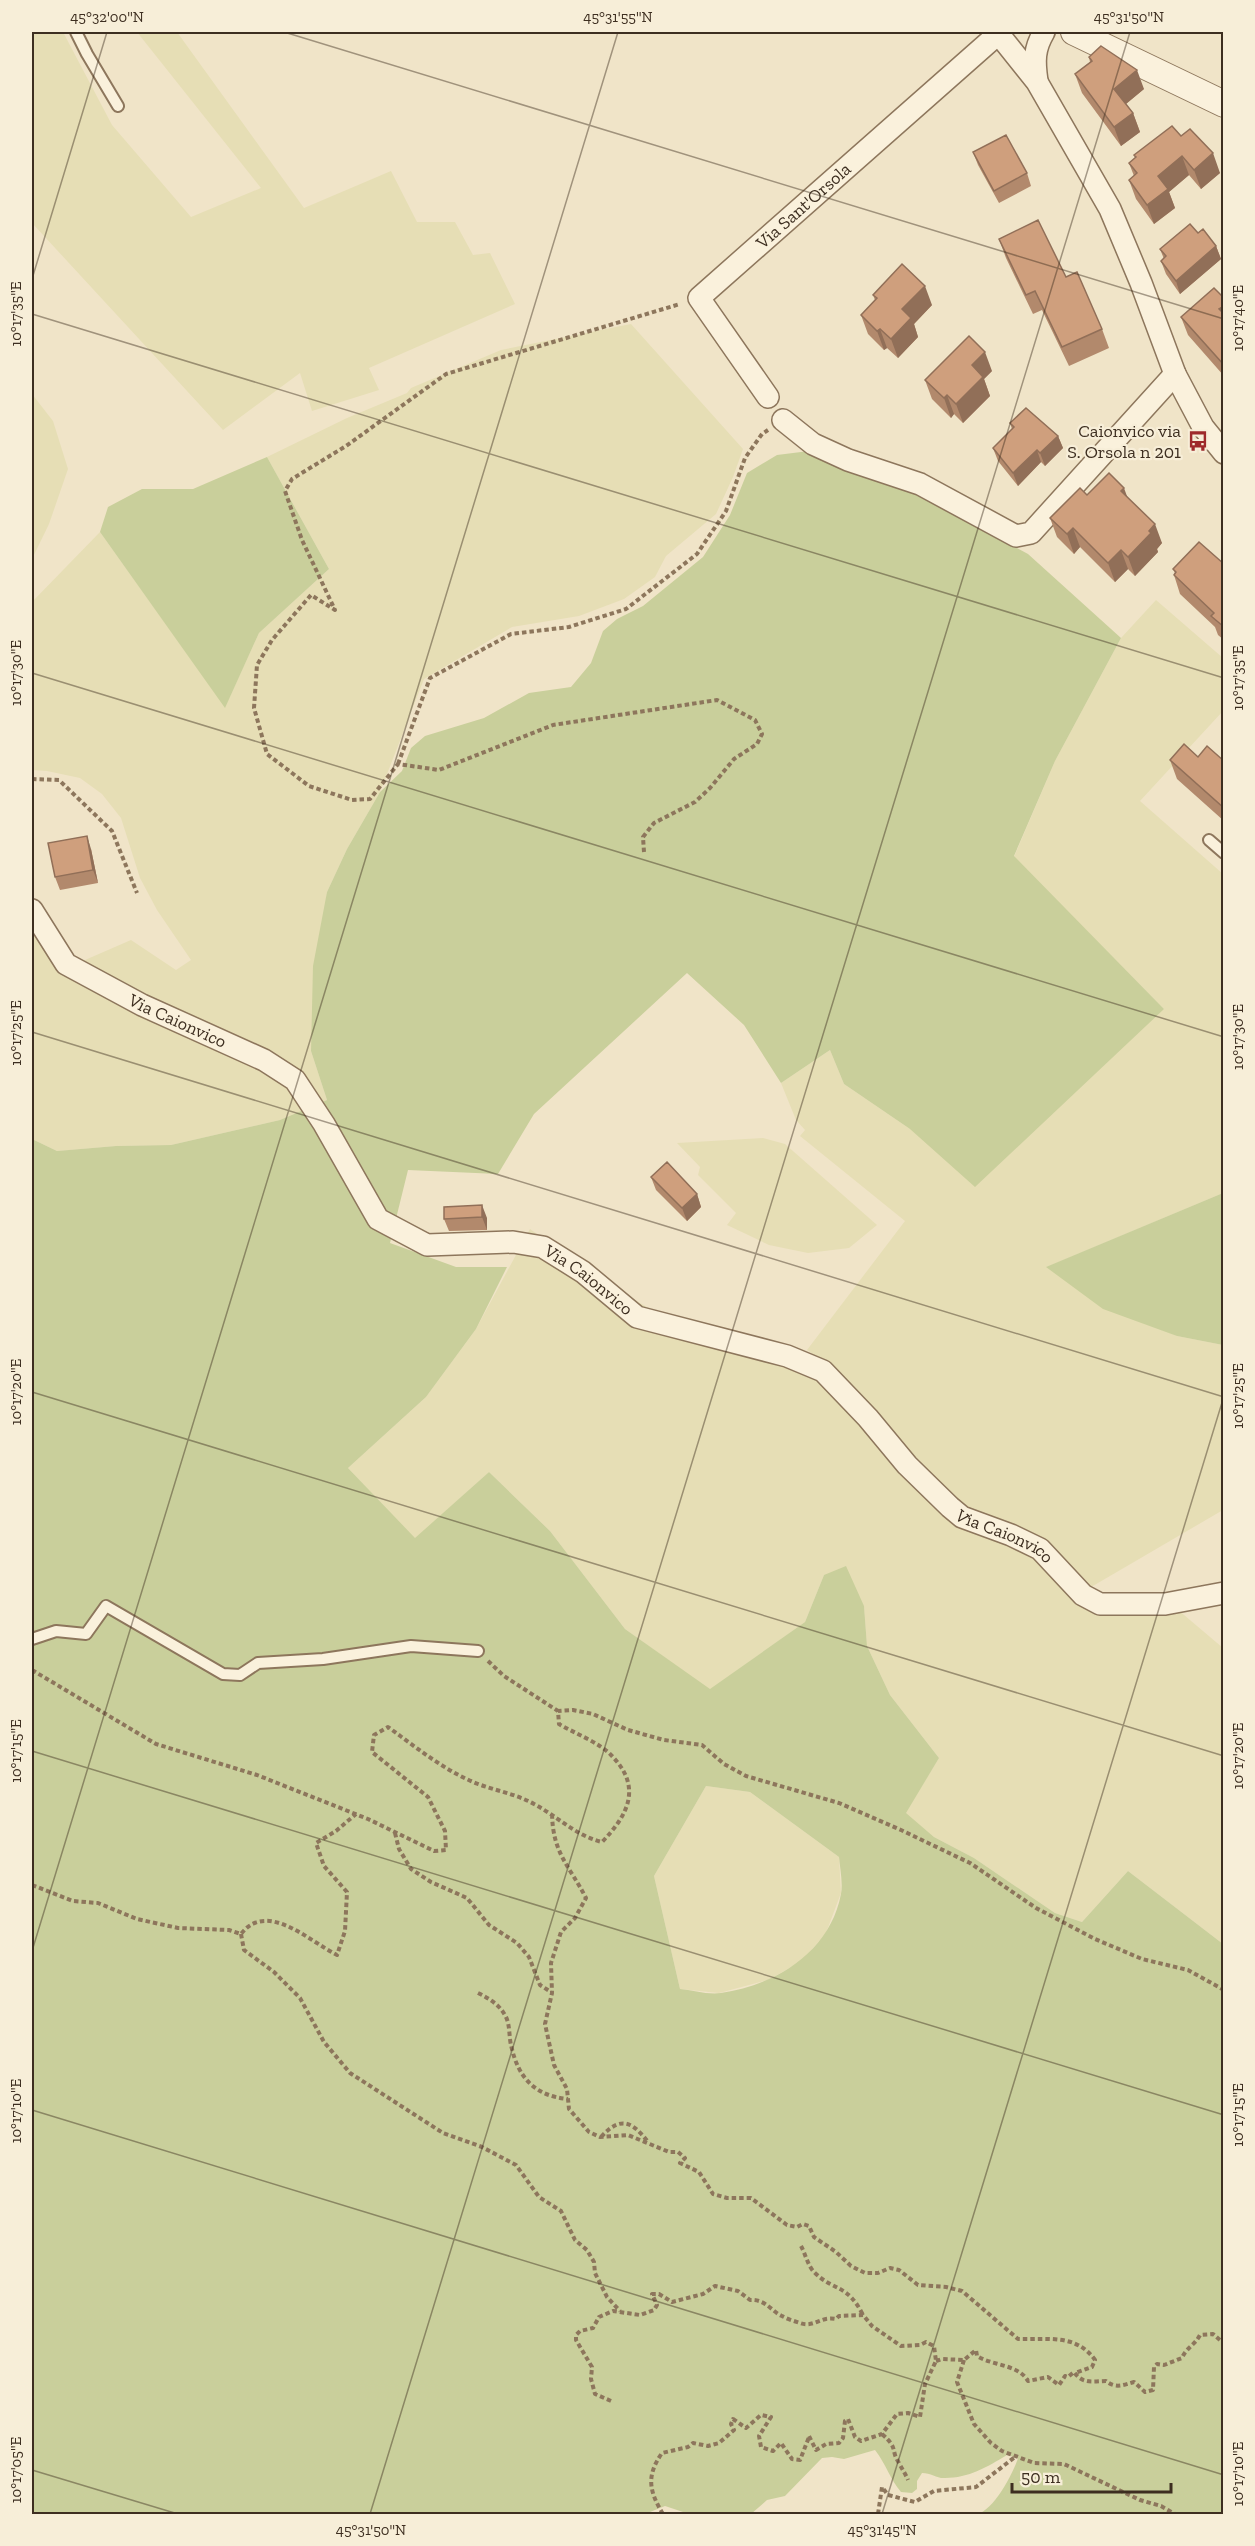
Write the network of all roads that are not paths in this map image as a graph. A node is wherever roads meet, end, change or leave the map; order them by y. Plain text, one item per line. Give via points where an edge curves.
1 (76, 32) edge
2 (1044, 32) edge
3 (1074, 32) edge
4 (997, 33) edge
5 (1037, 82) junction
6 (1224, 104) edge
7 (118, 105) dead end
8 (1174, 374) junction
9 (768, 397) dead end
10 (783, 420) road end
11 (1224, 453) edge
12 (1209, 840) dead end
13 (1224, 853) edge
14 (32, 910) edge
15 (1224, 1593) edge
16 (32, 1639) edge
17 (478, 1651) road end

1 - 7 lane
2 - 5 street, Via Sant'Orsola via 1034,58
3 - 6 street
4 - 5 street, Via Sant'Orsola
4 - 9 street, Via Sant'Orsola via 699,298
5 - 8 street, Via Sant'Orsola via 1110,209
8 - 10 street via 1031,532 1016,536 920,484 813,444
8 - 11 street, Via Sant'Orsola via 1203,427
12 - 13 lane
14 - 15 street, Via Caionvico via 66,964 141,1005 264,1060 295,1080 378,1219 427,1245 513,1242 543,1247 583,1272 637,1317 788,1356 823,1371 950,1507 962,1516 1040,1549 1083,1595 1100,1604 1165,1604
16 - 17 lane via 56,1631 86,1634 105,1606 223,1674 240,1675 258,1662 323,1659 411,1646

